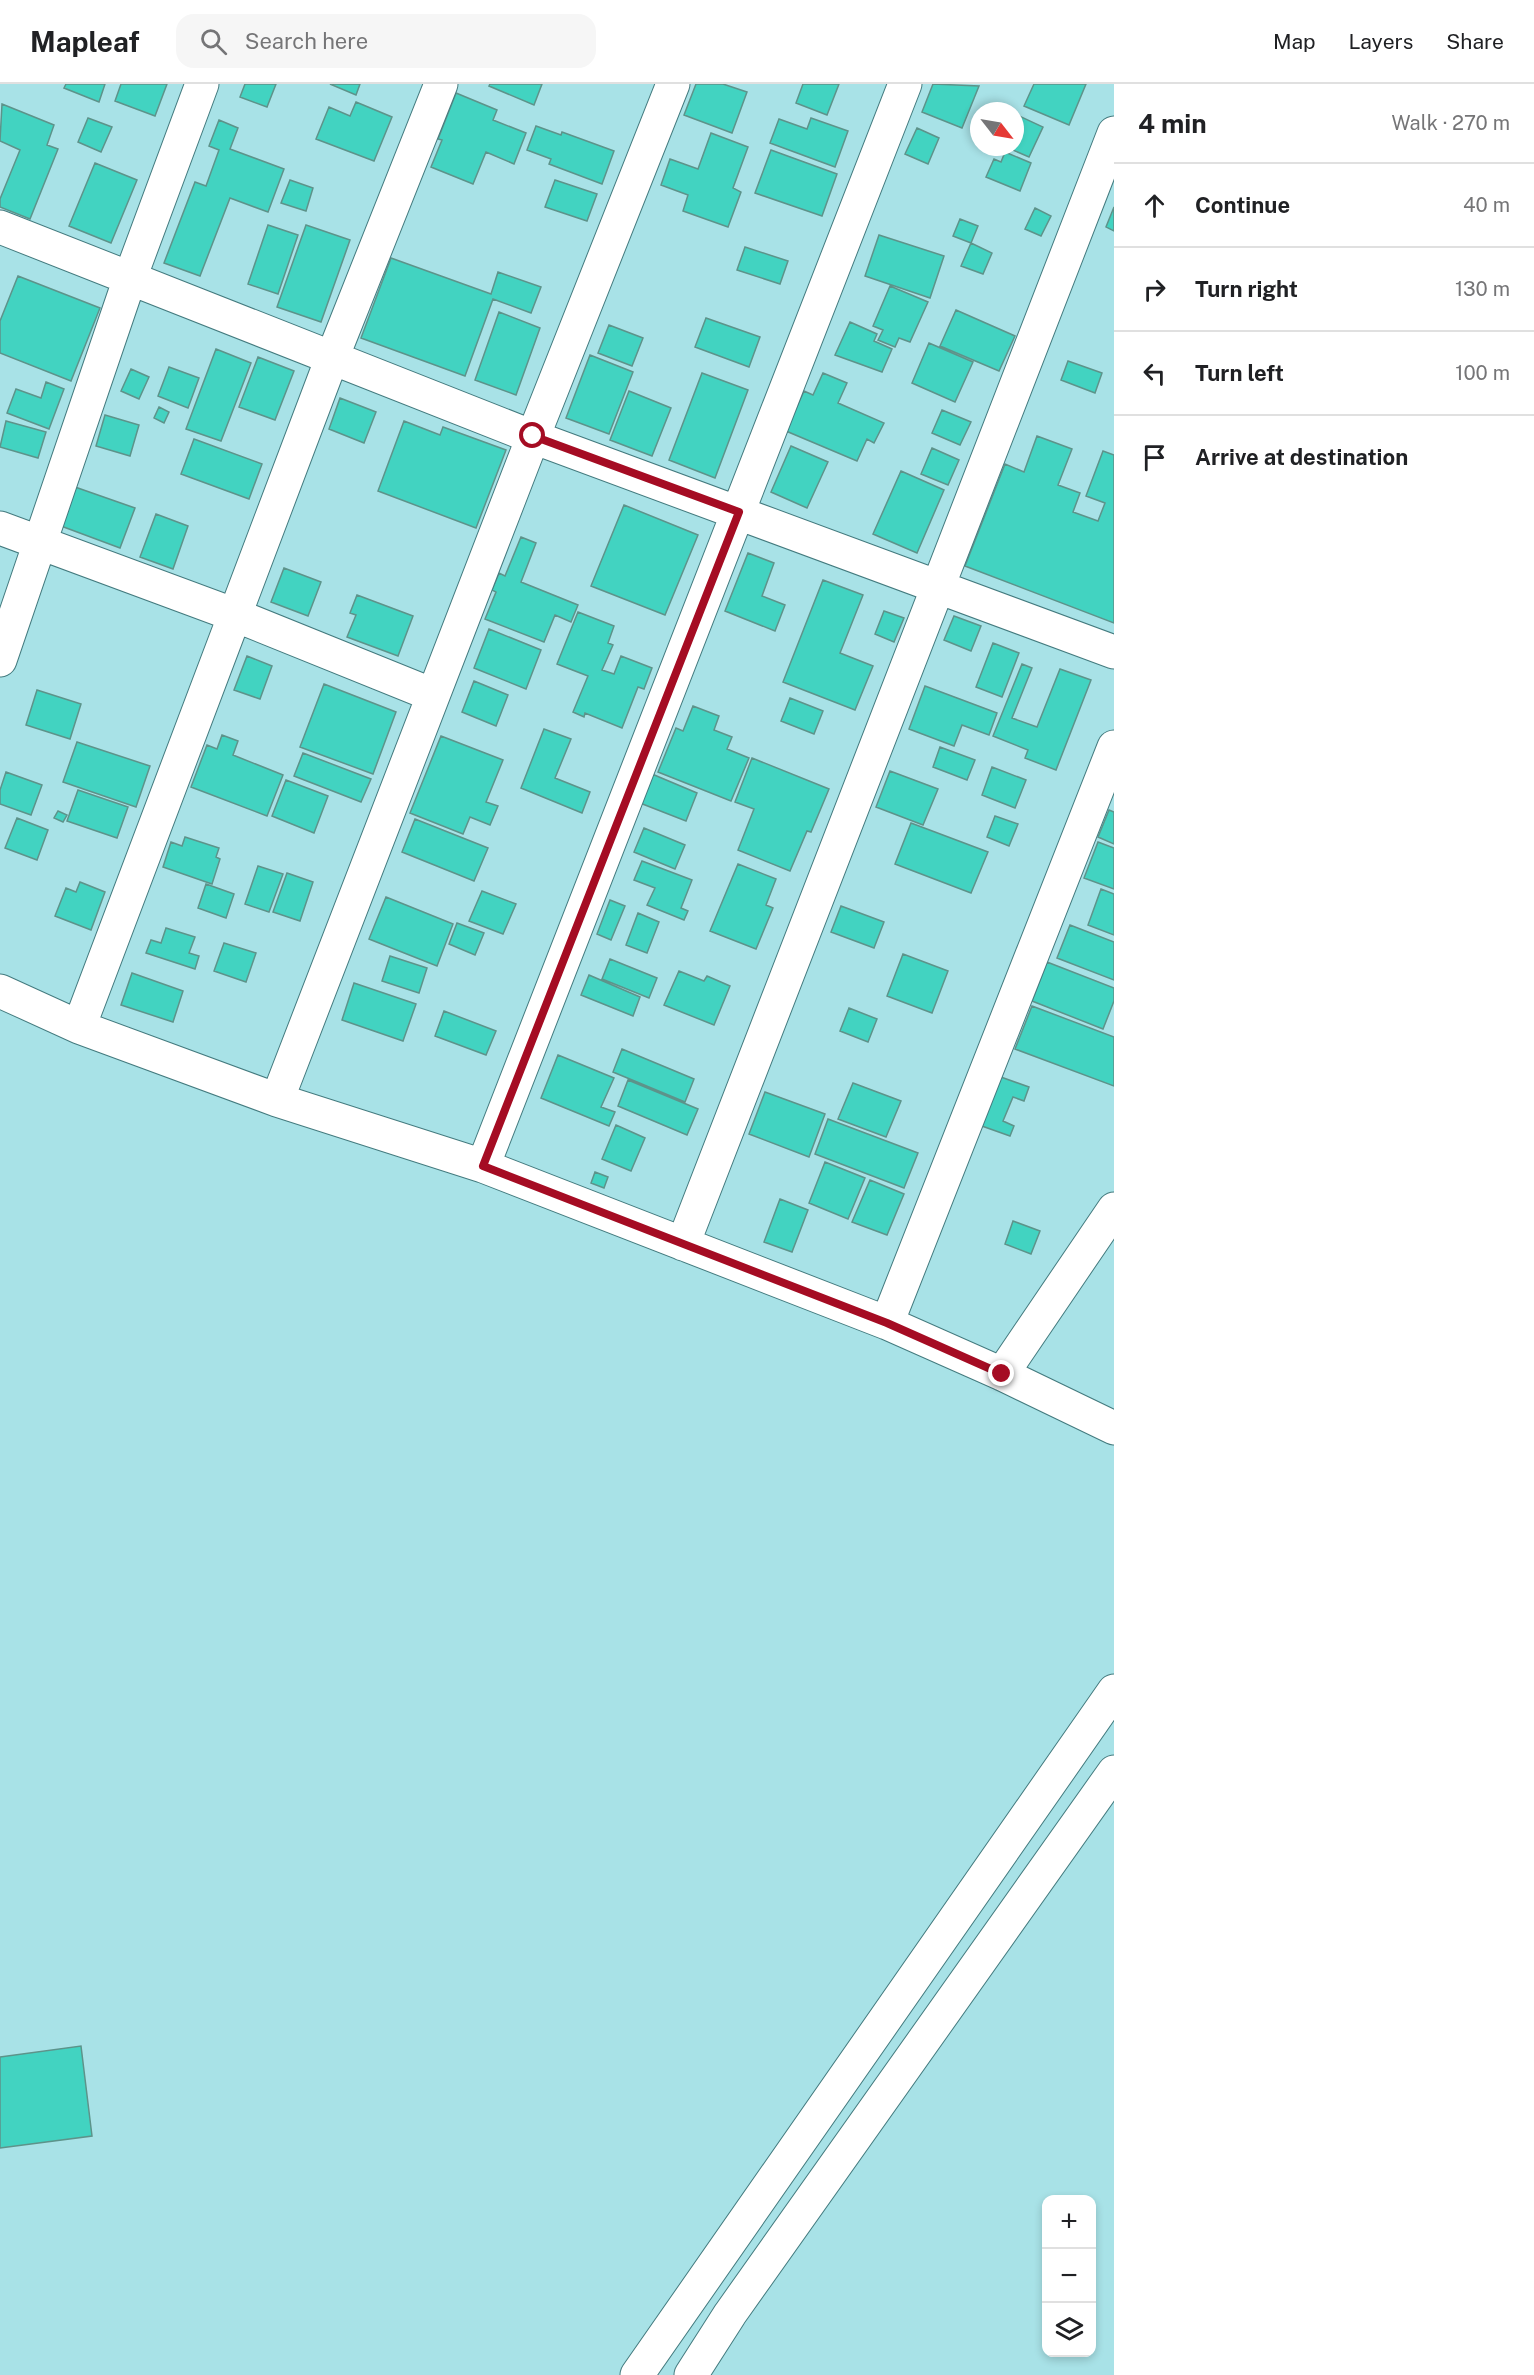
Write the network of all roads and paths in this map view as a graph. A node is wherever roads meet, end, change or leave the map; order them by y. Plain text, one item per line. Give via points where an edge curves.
1 (202, 84) edge
2 (441, 84) edge
3 (674, 84) edge
4 (905, 84) edge
5 (1114, 133) edge
6 (0, 227) edge
7 (130, 278) junction
8 (332, 358) junction
9 (533, 436) junction
10 (739, 512) junction
11 (0, 528) edge
12 (40, 542) junction
13 (938, 588) junction
14 (235, 615) junction
15 (1114, 652) edge
16 (0, 660) edge
17 (433, 695) junction
18 (1114, 747) edge
19 (0, 991) edge
20 (79, 1027) junction
21 (277, 1100) junction
22 (483, 1166) junction
23 (1114, 1209) edge
24 (683, 1244) junction
25 (887, 1323) junction
26 (1002, 1374) junction
27 (1114, 1428) edge
28 (1114, 1691) edge
29 (1114, 1772) edge
30 (637, 2375) edge
31 (691, 2375) edge

1 - 7 street
2 - 8 street
3 - 9 street
4 - 10 street
5 - 13 street
6 - 7 street
7 - 8 street
7 - 12 street
8 - 9 street
8 - 14 street
9 - 10 street
9 - 17 street
10 - 13 street
10 - 22 street
11 - 12 street
12 - 14 street
12 - 16 street
13 - 15 street
13 - 24 street
14 - 17 street
14 - 20 street
17 - 21 street
18 - 25 street
19 - 20 street
20 - 21 street
21 - 22 street
22 - 24 street
23 - 26 street
24 - 25 street
25 - 26 street
26 - 27 street
28 - 30 street
29 - 31 street via 730,2314

